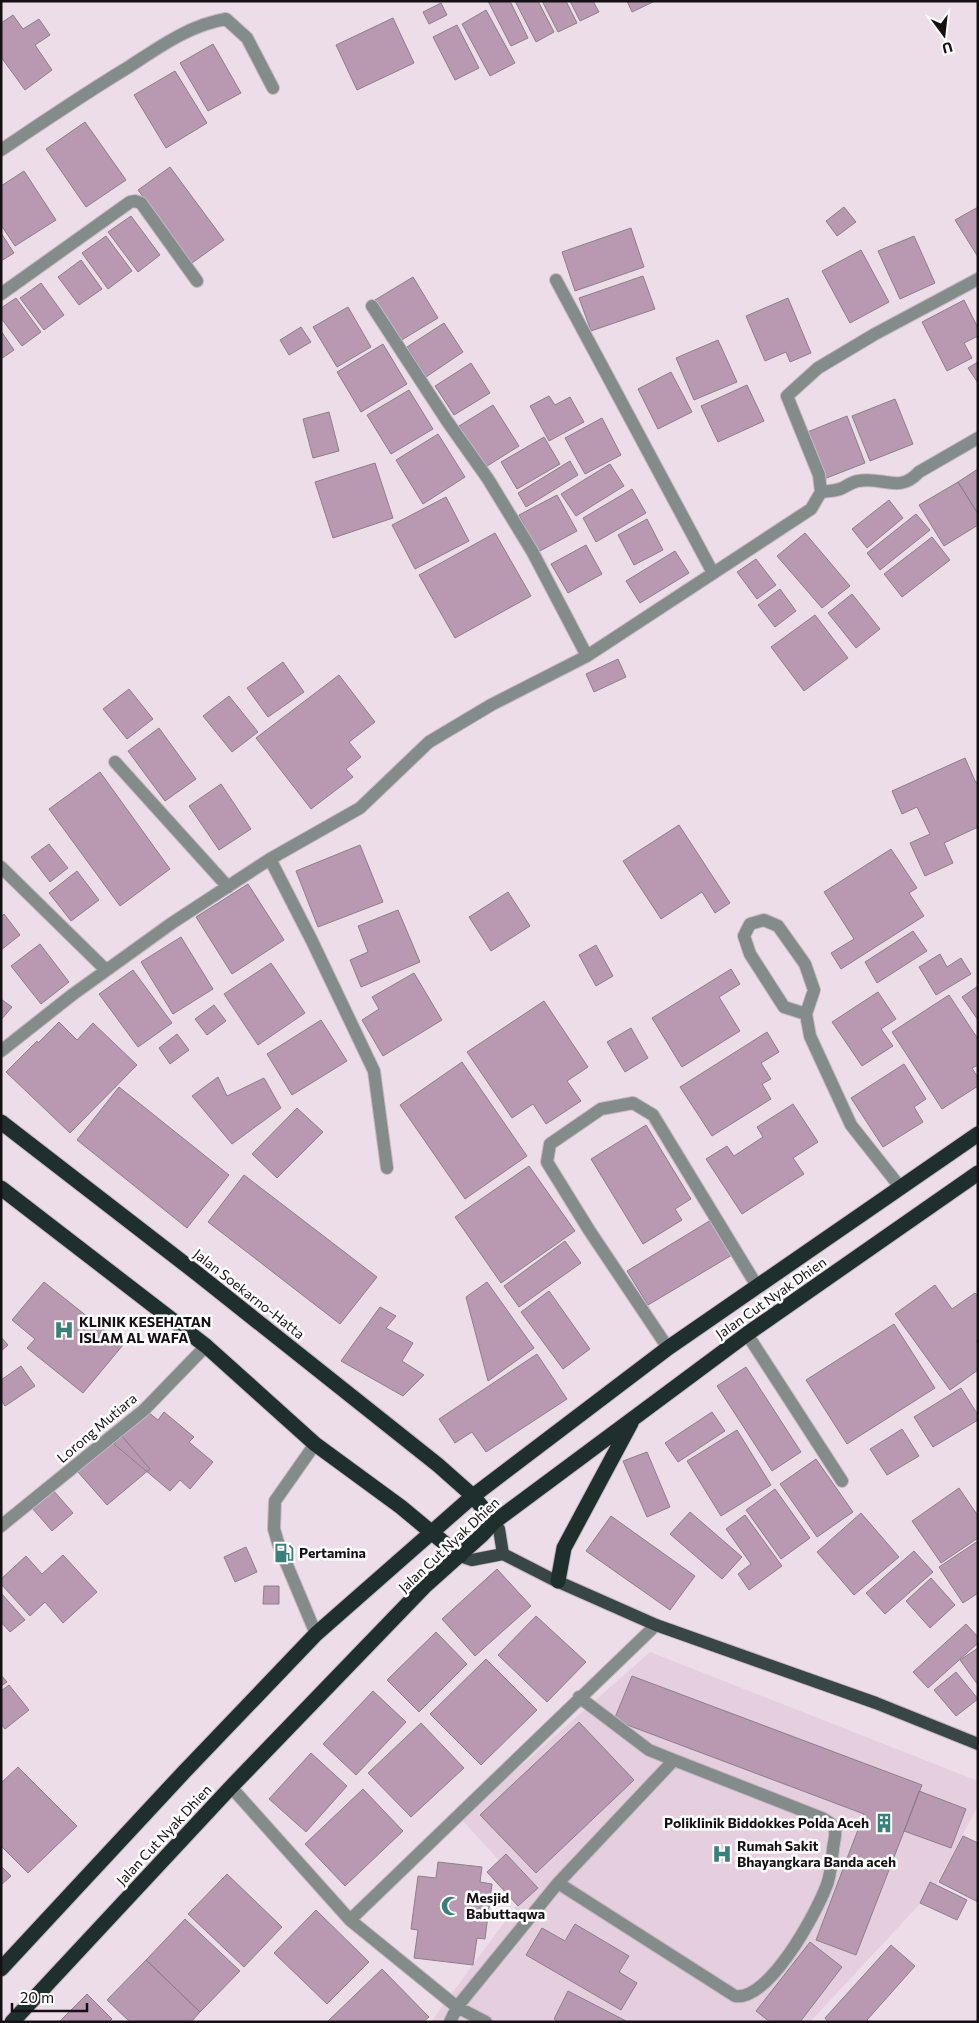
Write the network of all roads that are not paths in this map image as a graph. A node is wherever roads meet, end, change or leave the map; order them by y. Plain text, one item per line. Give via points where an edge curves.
1 (273, 88) dead end
2 (1, 150) edge
3 (978, 279) edge
4 (556, 280) dead end
5 (196, 281) dead end
6 (1, 294) edge
7 (372, 306) dead end
8 (978, 438) edge
9 (820, 492) junction
10 (713, 573) junction
11 (586, 656) junction
12 (115, 762) dead end
13 (270, 860) junction
14 (1, 867) edge
15 (228, 887) junction
16 (106, 970) junction
17 (806, 1014) junction
18 (1, 1051) edge
19 (1, 1122) edge
20 (978, 1134) edge
21 (387, 1168) dead end
22 (978, 1173) edge
23 (900, 1187) junction
24 (1, 1188) edge
25 (758, 1286) junction
26 (747, 1334) junction
27 (206, 1346) junction
28 (668, 1348) junction
29 (634, 1418) junction
30 (315, 1444) junction
31 (842, 1481) dead end
32 (473, 1496) junction
33 (494, 1522) junction
34 (1, 1526) edge
35 (432, 1533) junction
36 (503, 1554) junction
37 (460, 1556) junction
38 (558, 1581) junction
39 (656, 1625) junction
40 (316, 1634) junction
41 (579, 1697) junction
42 (978, 1744) edge
43 (674, 1760) junction
44 (231, 1787) junction
45 (558, 1883) junction
46 (350, 1920) junction
47 (1, 1969) edge
48 (457, 2007) junction
49 (12, 2022) edge
50 (450, 2022) edge
51 (486, 2022) edge

1 - 2 street via 247,38 226,19 212,22 190,29 155,50
3 - 9 street via 818,368 787,396 819,475
4 - 10 street
5 - 6 street via 141,203 135,201
7 - 11 street via 488,479 532,551
8 - 9 street via 919,472 906,484 856,481 839,489
9 - 10 street via 811,509
10 - 11 street
11 - 13 street via 429,742 360,808
12 - 15 street
13 - 15 street
13 - 21 street via 374,1070
14 - 16 street
15 - 16 street
16 - 18 street
17 - 17 street via 784,1007 750,954 744,936 750,924 764,920 778,926 805,964 814,990
17 - 23 street via 810,1036 851,1125
19 - 32 highway, Jalan Soekarno-Hatta via 400,1434
20 - 23 highway, Jalan Cut Nyak Dhien
22 - 26 highway, Jalan Cut Nyak Dhien
23 - 25 highway, Jalan Cut Nyak Dhien
24 - 27 highway
25 - 28 highway, Jalan Cut Nyak Dhien
25 - 28 street via 653,1115 632,1102 600,1109 550,1144 548,1162
26 - 29 highway, Jalan Cut Nyak Dhien
26 - 31 street
27 - 30 highway
27 - 34 street, Lorong Mutiara via 144,1410
28 - 32 highway, Jalan Cut Nyak Dhien
29 - 33 highway, Jalan Cut Nyak Dhien
29 - 38 highway via 564,1548
30 - 35 highway via 401,1506
30 - 40 street via 276,1501 274,1529
32 - 33 highway, Jalan Soekarno-Hatta
32 - 35 highway, Jalan Cut Nyak Dhien
33 - 36 main road via 499,1529
33 - 37 highway, Jalan Cut Nyak Dhien
35 - 37 highway
35 - 40 highway, Jalan Cut Nyak Dhien
36 - 37 main road via 472,1560
36 - 38 main road
37 - 44 highway, Jalan Cut Nyak Dhien via 424,1588
38 - 39 main road
39 - 41 street
39 - 42 main road via 876,1703
40 - 47 highway, Jalan Cut Nyak Dhien
41 - 43 street via 649,1750
41 - 46 street
43 - 45 street
43 - 45 street via 822,1818 836,1831 827,1886 802,1936 780,1968 750,1994 735,1996
44 - 46 street
44 - 49 highway, Jalan Cut Nyak Dhien
45 - 48 street
46 - 48 street
48 - 50 street
48 - 51 street

